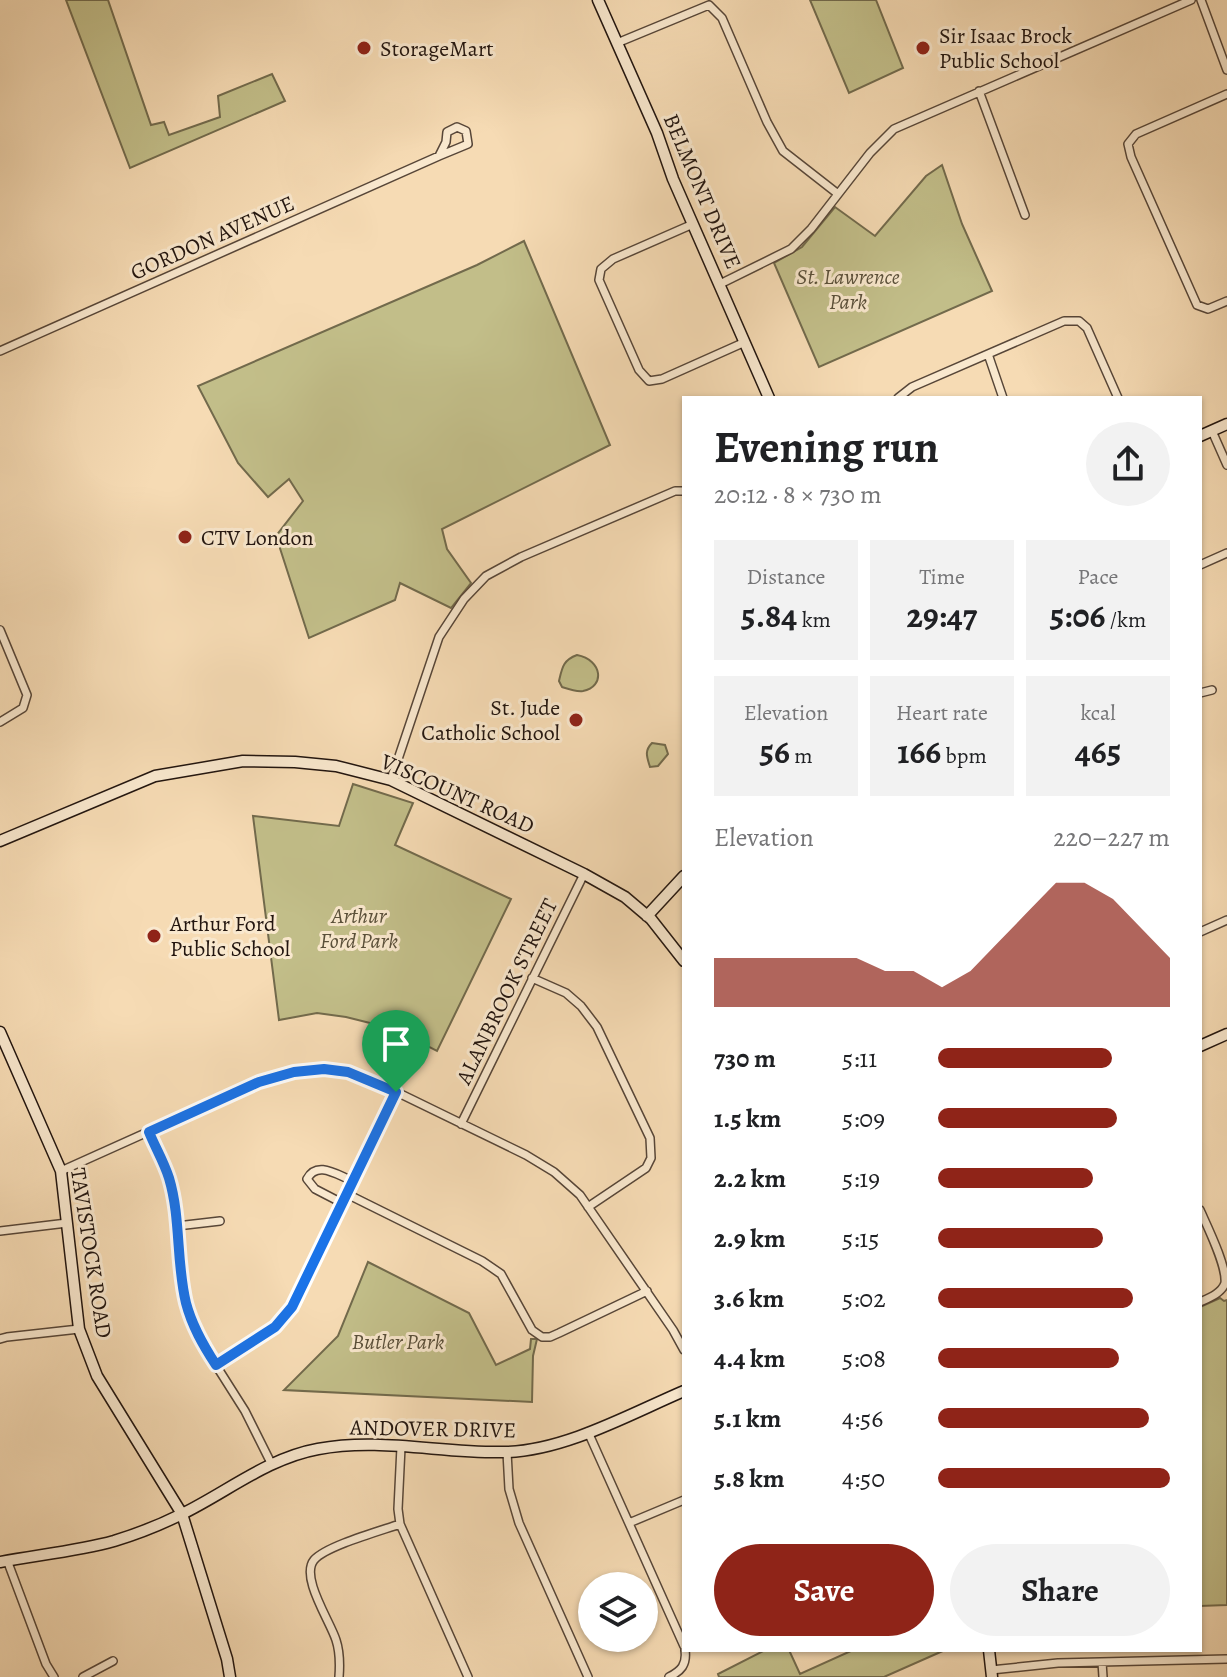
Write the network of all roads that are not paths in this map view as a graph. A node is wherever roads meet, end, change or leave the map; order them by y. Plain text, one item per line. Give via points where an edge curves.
1 (598, 0) edge
2 (1191, 0) edge
3 (1201, 0) edge
4 (617, 43) junction
5 (1227, 70) edge
6 (979, 91) junction
7 (1227, 94) edge
8 (439, 156) junction
9 (838, 194) junction
10 (1025, 215) dead end
11 (693, 224) junction
12 (720, 284) junction
13 (1227, 301) edge
14 (745, 342) junction
15 (0, 351) edge
16 (988, 354) junction
17 (768, 396) edge
18 (901, 396) edge
19 (1002, 396) edge
20 (1117, 396) edge
21 (1227, 424) edge
22 (1212, 431) junction
23 (1202, 435) edge
24 (1227, 465) edge
25 (682, 491) edge
26 (1227, 553) edge
27 (1202, 564) edge
28 (0, 630) edge
29 (1212, 690) dead end
30 (1202, 692) edge
31 (0, 722) edge
32 (391, 780) junction
33 (0, 841) edge
34 (584, 874) junction
35 (682, 878) edge
36 (647, 916) junction
37 (1227, 920) edge
38 (1202, 931) edge
39 (682, 959) edge
40 (532, 978) junction
41 (0, 1032) edge
42 (1227, 1034) edge
43 (1202, 1045) edge
44 (396, 1092) junction
45 (461, 1124) junction
46 (149, 1132) junction
47 (61, 1171) junction
48 (353, 1181) junction
49 (347, 1194) junction
50 (342, 1203) junction
51 (588, 1207) junction
52 (1202, 1215) edge
53 (220, 1221) dead end
54 (67, 1223) junction
55 (177, 1226) junction
56 (0, 1231) edge
57 (647, 1291) junction
58 (1202, 1301) edge
59 (79, 1329) junction
60 (0, 1339) edge
61 (682, 1346) edge
62 (216, 1365) junction
63 (682, 1392) edge
64 (588, 1432) junction
65 (401, 1447) junction
66 (507, 1452) junction
67 (271, 1463) junction
68 (682, 1501) edge
69 (182, 1514) junction
70 (629, 1523) junction
71 (400, 1524) junction
72 (3, 1561) edge
73 (682, 1641) edge
74 (685, 1652) edge
75 (989, 1652) edge
76 (1227, 1659) edge
77 (113, 1661) dead end
78 (1102, 1662) junction
79 (992, 1674) edge
80 (54, 1677) edge
81 (83, 1677) edge
82 (230, 1677) edge
83 (339, 1677) edge
84 (468, 1677) edge
85 (588, 1677) edge
86 (669, 1677) edge
87 (1103, 1677) edge

1 - 4 street, BELMONT DRIVE
2 - 6 street
3 - 5 street
4 - 9 street via 709,5 722,18 783,151
4 - 11 street, BELMONT DRIVE
6 - 9 street via 894,129
6 - 10 street
7 - 13 street via 1136,134 1128,144 1197,305 1208,309
8 - 8 street, GORDON AVENUE via 468,144 466,131 457,127 447,132
8 - 15 street, GORDON AVENUE
9 - 12 street via 791,249
11 - 12 street, BELMONT DRIVE
11 - 14 street via 613,259 601,269 599,280 639,370 649,381
12 - 14 street, BELMONT DRIVE
14 - 17 street, BELMONT DRIVE
16 - 18 street
16 - 19 street
16 - 20 street via 1064,321 1079,321
21 - 22 street
22 - 23 street
22 - 24 street
25 - 32 street via 486,576 439,637
26 - 27 street
28 - 31 street via 27,695 23,708
29 - 30 street
32 - 33 street, VISCOUNT ROAD via 336,766 231,762 155,776
32 - 34 street, VISCOUNT ROAD
34 - 36 street, VISCOUNT ROAD
34 - 40 street, ALANBROOK STREET
35 - 36 street
36 - 39 street, VISCOUNT ROAD
37 - 38 street
40 - 45 street, ALANBROOK STREET
40 - 51 street via 566,993 597,1027 650,1138 646,1168
41 - 47 street, TAVISTOCK ROAD
42 - 43 street
44 - 45 street
44 - 46 street via 348,1072 294,1072 259,1082
44 - 48 street
45 - 51 street via 554,1172
46 - 47 street
46 - 55 street via 169,1177
47 - 54 street, TAVISTOCK ROAD
48 - 49 street
48 - 50 street via 323,1169 307,1179
49 - 50 street
49 - 57 street via 501,1274 532,1330 542,1337
50 - 62 street via 292,1307 275,1327
51 - 57 street
52 - 58 street via 1227,1272 1225,1286
53 - 55 street
54 - 56 street
54 - 59 street, TAVISTOCK ROAD
55 - 62 street via 192,1324
57 - 61 street
59 - 60 street
59 - 69 street, TAVISTOCK ROAD via 97,1376
62 - 67 street
63 - 64 street, ANDOVER DRIVE
64 - 66 street, ANDOVER DRIVE via 559,1444
64 - 70 street
65 - 66 street, ANDOVER DRIVE
65 - 67 street, ANDOVER DRIVE via 317,1449
65 - 71 street
66 - 85 street via 509,1489 519,1523
67 - 69 street, ANDOVER DRIVE
68 - 70 street
69 - 72 street, ANDOVER DRIVE via 112,1541
69 - 82 street, TAVISTOCK ROAD
70 - 73 street
71 - 83 street via 327,1551 310,1569 310,1581 337,1642
71 - 84 street
72 - 80 street
74 - 86 street via 680,1672
75 - 79 street
76 - 78 street
77 - 81 street
78 - 79 street
78 - 87 street

